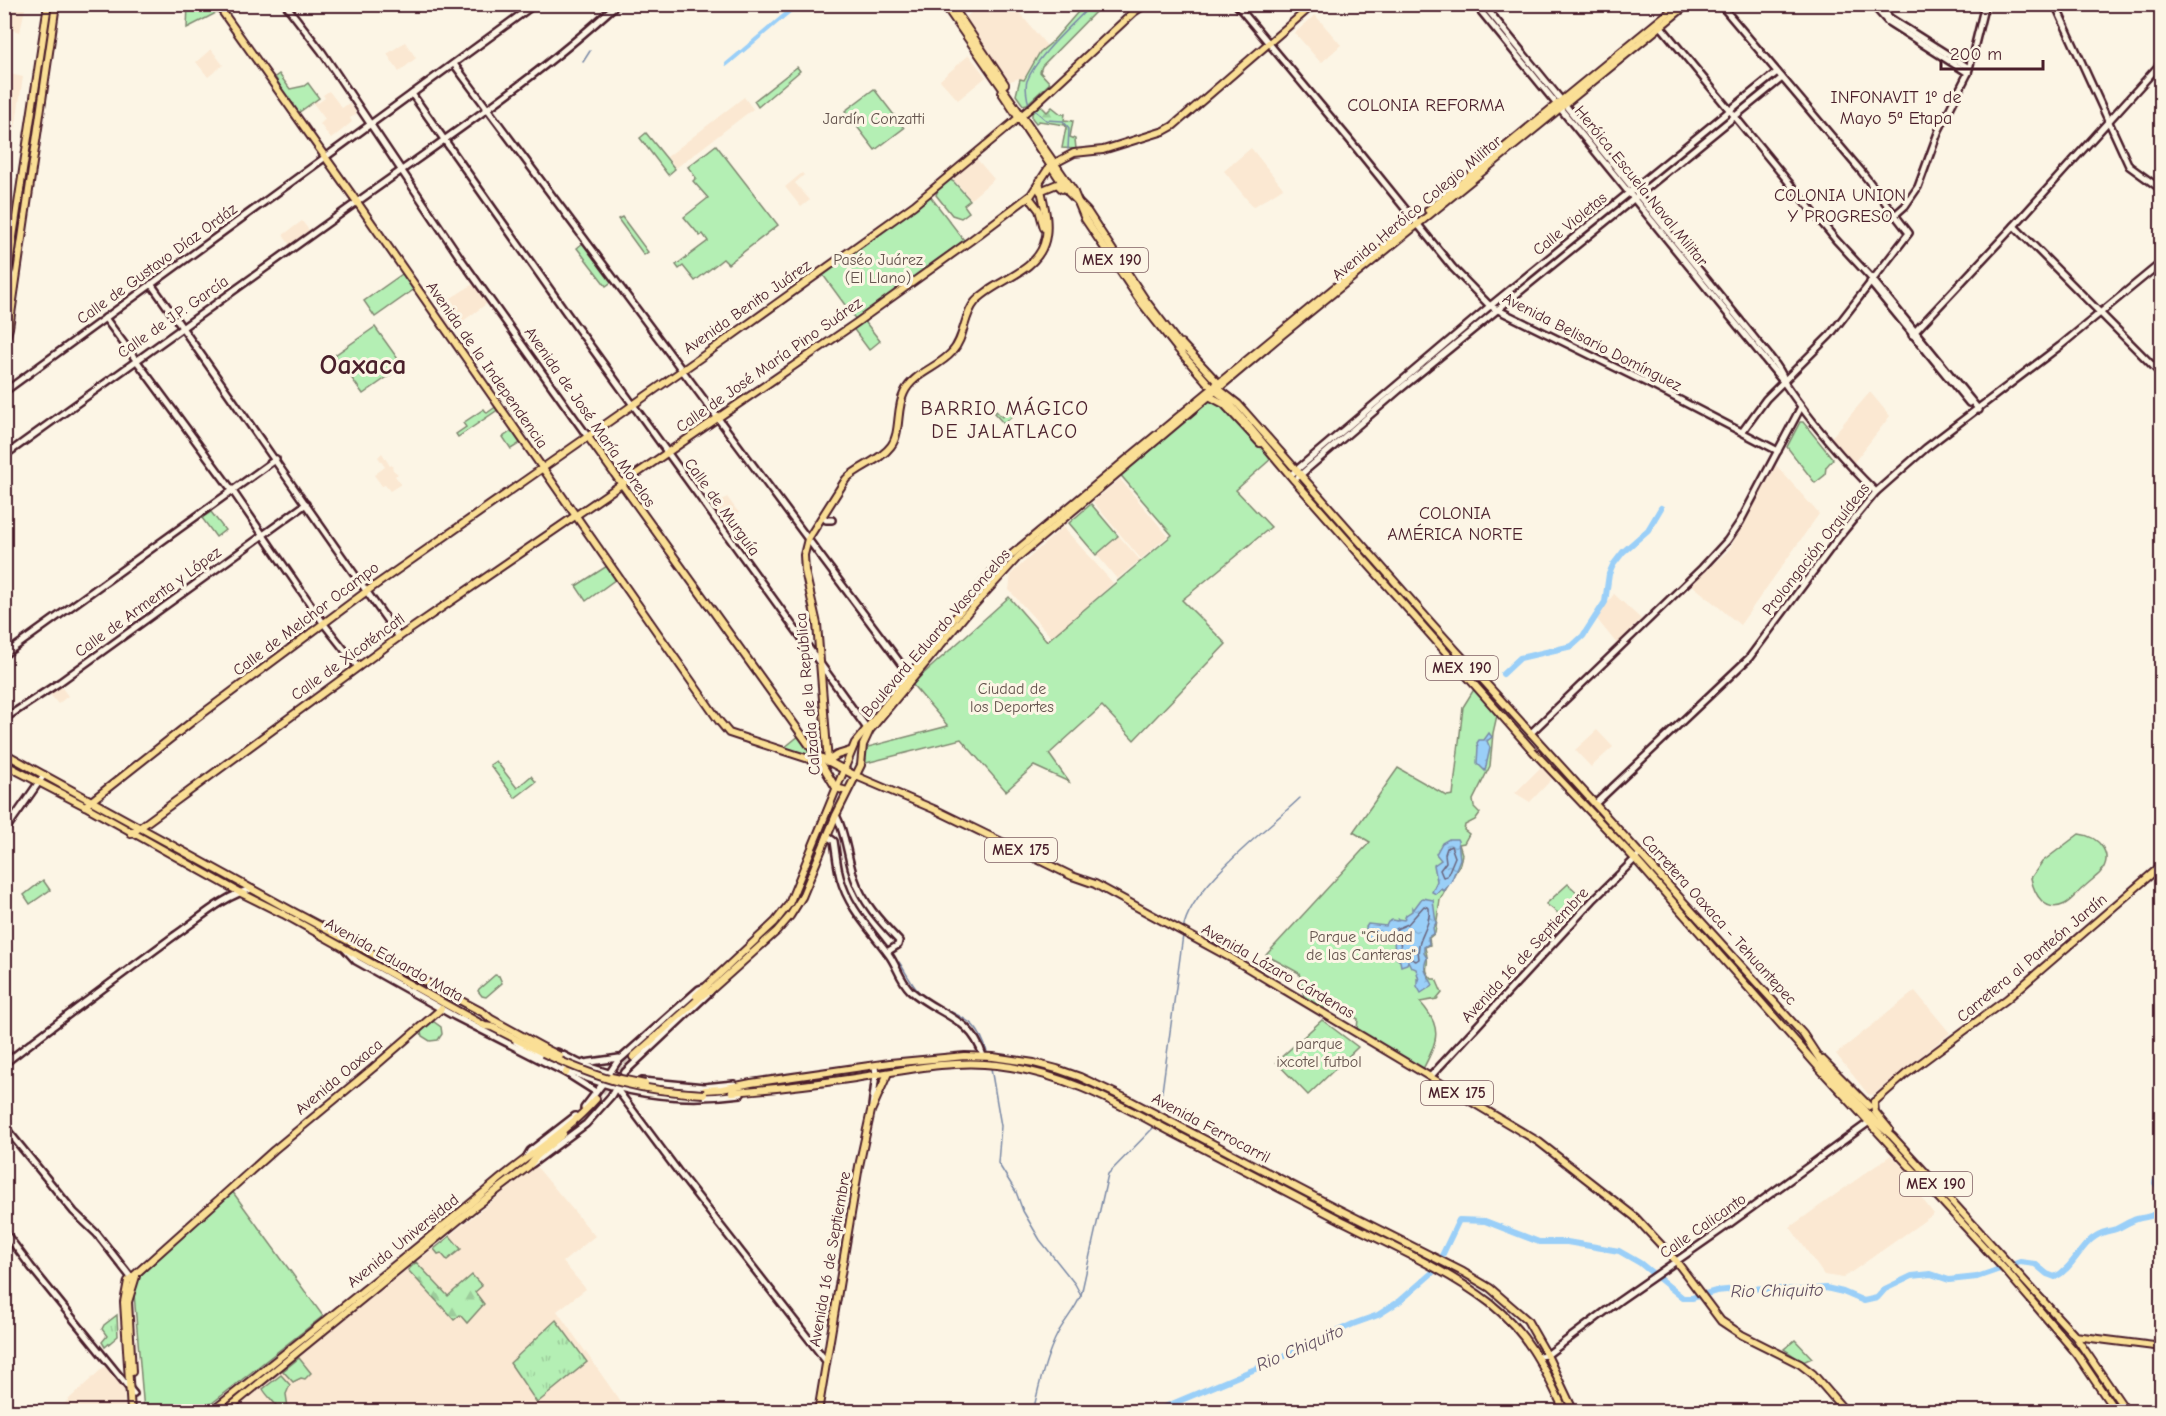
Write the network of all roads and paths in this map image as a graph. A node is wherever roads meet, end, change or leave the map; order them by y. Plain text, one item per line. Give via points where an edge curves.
1 (48, 4) edge
2 (56, 4) edge
3 (217, 4) edge
4 (231, 4) edge
5 (285, 4) edge
6 (535, 4) edge
7 (617, 4) edge
8 (944, 4) edge
9 (951, 4) edge
10 (1136, 4) edge
11 (1146, 4) edge
12 (1236, 4) edge
13 (1314, 4) edge
14 (1475, 4) edge
15 (1483, 4) edge
16 (1679, 4) edge
17 (1688, 4) edge
18 (1720, 4) edge
19 (1872, 4) edge
20 (1878, 4) edge
21 (1985, 4) edge
22 (2055, 4) edge
23 (223, 12) junction
24 (1134, 12) junction
25 (1659, 24) junction
26 (1905, 29) junction
27 (1268, 43) junction
28 (2162, 62) edge
29 (454, 64) junction
30 (994, 67) junction
31 (1968, 70) junction
32 (1777, 72) junction
33 (994, 76) junction
34 (1782, 78) junction
35 (412, 94) junction
36 (1561, 105) junction
37 (1031, 107) junction
38 (488, 108) junction
39 (1730, 110) junction
40 (1734, 116) junction
41 (1020, 117) junction
42 (2108, 120) junction
43 (369, 125) junction
44 (445, 139) junction
45 (326, 158) junction
46 (1053, 165) junction
47 (401, 171) junction
48 (1039, 181) junction
49 (1041, 190) junction
50 (2162, 190) edge
51 (1634, 194) junction
52 (1030, 196) junction
53 (357, 202) junction
54 (1078, 203) junction
55 (1896, 214) junction
56 (1083, 216) junction
57 (1416, 222) junction
58 (2014, 226) junction
59 (1045, 238) junction
60 (2162, 262) edge
61 (9, 267) junction
62 (1871, 280) junction
63 (151, 284) junction
64 (15, 287) junction
65 (4, 297) edge
66 (1490, 306) junction
67 (1497, 311) junction
68 (2100, 313) junction
69 (105, 318) junction
70 (182, 327) junction
71 (1914, 333) junction
72 (1165, 334) junction
73 (1176, 340) junction
74 (4, 346) edge
75 (136, 359) junction
76 (681, 370) junction
77 (2162, 375) edge
78 (1784, 382) junction
79 (1218, 388) junction
80 (4, 392) edge
81 (1209, 395) junction
82 (633, 405) junction
83 (1801, 407) junction
84 (1978, 411) junction
85 (717, 418) junction
86 (1742, 432) junction
87 (588, 436) junction
88 (1265, 445) junction
89 (1778, 450) junction
90 (666, 452) junction
91 (1281, 455) junction
92 (4, 456) edge
93 (276, 459) junction
94 (543, 467) junction
95 (1295, 476) junction
96 (621, 483) junction
97 (231, 490) junction
98 (1876, 492) junction
99 (306, 504) junction
100 (575, 514) junction
101 (823, 516) junction
102 (832, 520) dead end
103 (263, 535) junction
104 (808, 539) junction
105 (366, 591) junction
106 (324, 624) junction
107 (399, 637) junction
108 (4, 655) edge
109 (820, 662) junction
110 (358, 667) junction
111 (911, 677) junction
112 (4, 719) edge
113 (866, 727) junction
114 (1531, 733) junction
115 (828, 743) junction
116 (812, 749) junction
117 (850, 751) junction
118 (4, 753) edge
119 (837, 755) junction
120 (804, 756) junction
121 (4, 758) edge
122 (828, 761) junction
123 (4, 764) edge
124 (34, 769) junction
125 (843, 769) junction
126 (44, 775) junction
127 (856, 776) junction
128 (830, 777) junction
129 (38, 783) junction
130 (836, 788) junction
131 (848, 791) junction
132 (91, 801) junction
133 (831, 802) junction
134 (1596, 803) junction
135 (85, 806) junction
136 (836, 814) junction
137 (140, 828) junction
138 (4, 832) edge
139 (131, 834) junction
140 (827, 836) junction
141 (1642, 854) junction
142 (1635, 859) junction
143 (2162, 866) edge
144 (252, 889) junction
145 (239, 892) junction
146 (795, 893) junction
147 (802, 897) junction
148 (344, 947) junction
149 (887, 952) junction
150 (354, 954) junction
151 (380, 957) junction
152 (707, 989) junction
153 (441, 1009) junction
154 (484, 1013) junction
155 (485, 1026) junction
156 (1796, 1041) junction
157 (543, 1050) junction
158 (1815, 1050) junction
159 (630, 1056) junction
160 (1818, 1058) junction
161 (989, 1060) junction
162 (578, 1062) junction
163 (592, 1063) junction
164 (4, 1064) edge
165 (598, 1070) junction
166 (876, 1070) junction
167 (566, 1072) junction
168 (610, 1073) junction
169 (888, 1073) junction
170 (621, 1077) junction
171 (1430, 1077) junction
172 (590, 1079) junction
173 (634, 1080) junction
174 (751, 1083) junction
175 (604, 1084) junction
176 (616, 1088) junction
177 (766, 1089) junction
178 (632, 1090) junction
179 (705, 1092) junction
180 (598, 1098) junction
181 (1868, 1107) junction
182 (871, 1111) junction
183 (1871, 1120) junction
184 (4, 1126) edge
185 (1892, 1136) junction
186 (4, 1231) edge
187 (1398, 1240) junction
188 (1394, 1248) junction
189 (1676, 1261) junction
190 (2006, 1267) junction
191 (132, 1279) junction
192 (2075, 1336) junction
193 (2162, 1347) edge
194 (1547, 1355) junction
195 (1538, 1356) junction
196 (826, 1361) junction
197 (2105, 1378) junction
198 (2097, 1382) junction
199 (252, 1384) junction
200 (132, 1392) junction
201 (133, 1412) edge
202 (211, 1412) edge
203 (224, 1412) edge
204 (818, 1412) edge
205 (1565, 1412) edge
206 (1574, 1412) edge
207 (1846, 1412) edge
208 (2116, 1412) edge
209 (2127, 1412) edge

1 - 61 main road
2 - 64 main road
3 - 23 main road, Avenida de la Independencia
4 - 23 street
5 - 43 street, Avenida de José María Morelos
6 - 29 street, Calle de Gustavo Díaz Ordáz
7 - 38 street, Calle de J.P. García via 568,49
8 - 33 main road, MEX 190
9 - 30 main road
10 - 24 main road
11 - 24 main road, Avenida Benito Juárez
12 - 27 street, Avenida Belisario Domínguez
13 - 27 main road
14 - 36 street, Heróica Escuela Naval Militar
15 - 36 street, Heróica Escuela Naval Militar
16 - 25 main road, Avenida Heróico Colegio Militar
17 - 25 main road, Avenida Heróico Colegio Militar
18 - 32 street
19 - 26 street via 1886,20
20 - 26 street
21 - 31 street
22 - 42 street
23 - 45 main road, Avenida de la Independencia
24 - 37 main road, Avenida Benito Juárez
25 - 36 main road, Avenida Heróico Colegio Militar
25 - 39 street
26 - 31 street
27 - 46 main road via 1173,126 1103,150 1074,153
27 - 57 street, Avenida Belisario Domínguez
28 - 42 street
29 - 35 street, Calle de Gustavo Díaz Ordáz
29 - 38 street
30 - 33 main road
30 - 37 main road via 1020,105
31 - 55 street via 1939,130 1918,187
32 - 34 street
32 - 39 street, Calle Violetas
33 - 41 main road, MEX 190
34 - 40 street, Calle Violetas
34 - 55 street
35 - 43 street, Calle de Gustavo Díaz Ordáz
35 - 44 street, Calle de Murguía
36 - 51 street, Heróica Escuela Naval Militar
36 - 57 main road, Avenida Heróico Colegio Militar
37 - 41 main road, Avenida Benito Juárez
38 - 44 street, Calle de J.P. García
38 - 76 street
39 - 40 street
39 - 51 street, Calle Violetas
40 - 51 street, Calle Violetas
40 - 62 street
41 - 46 main road, MEX 190
41 - 76 main road, Avenida Benito Juárez via 914,205
42 - 50 street via 2129,166
42 - 58 street
43 - 45 street, Calle de Gustavo Díaz Ordáz
43 - 47 street, Avenida de José María Morelos
44 - 47 street, Calle de J.P. García
44 - 82 street, Calle de Murguía
45 - 53 main road, Avenida de la Independencia
45 - 63 street, Calle de Gustavo Díaz Ordáz
46 - 48 main road, Calle de José María Pino Suárez
46 - 54 main road, MEX 190
47 - 53 street, Calle de J.P. García
47 - 87 street, Avenida de José María Morelos
48 - 49 main road
48 - 52 main road, Calle de José María Pino Suárez
49 - 52 main road
49 - 56 main road via 1057,184
49 - 59 main road via 1048,229
51 - 66 street, Calle Violetas
51 - 67 street, Calle Violetas
51 - 78 street, Heróica Escuela Naval Militar via 1758,343
52 - 59 main road via 1039,210
52 - 85 main road, Calle de José María Pino Suárez
53 - 70 street, Calle de J.P. García
53 - 94 main road, Avenida de la Independencia
54 - 56 main road, MEX 190
54 - 73 main road, MEX 190
55 - 62 street via 1909,233
56 - 72 main road, MEX 190
57 - 66 street, Avenida Belisario Domínguez
57 - 79 main road, Avenida Heróico Colegio Militar
58 - 68 street
58 - 71 street
59 - 101 main road, Calzada de la República via 1042,249 1027,266 983,294 972,306 953,351 904,391 893,443 846,479
60 - 68 street, Prolongación Orquídeas
61 - 64 street
61 - 65 main road
62 - 71 street
62 - 78 street via 1830,335
63 - 69 street, Calle de Gustavo Díaz Ordáz
63 - 70 street
64 - 74 main road
66 - 67 street, Avenida Belisario Domínguez
66 - 95 street, Calle Violetas
67 - 86 street, Avenida Belisario Domínguez
67 - 95 street, Calle Violetas
68 - 77 street
68 - 84 street, Prolongación Orquídeas
69 - 75 street
69 - 80 street, Calle de Gustavo Díaz Ordáz
70 - 75 street, Calle de J.P. García
70 - 93 street
71 - 84 street
72 - 73 main road
72 - 79 main road, MEX 190
73 - 79 main road
75 - 92 street, Calle de J.P. García
75 - 97 street
76 - 82 main road, Avenida Benito Juárez
76 - 85 street
78 - 83 street, Heróica Escuela Naval Militar
78 - 86 street
79 - 81 main road, Boulevard Eduardo Vasconcelos
79 - 88 main road, MEX 190
79 - 91 main road, MEX 190 via 1238,404
81 - 88 main road via 1224,404
81 - 111 main road, Boulevard Eduardo Vasconcelos via 1018,557
81 - 111 main road, Boulevard Eduardo Vasconcelos via 994,569
82 - 87 main road, Avenida Benito Juárez
82 - 90 street, Calle de Murguía
83 - 89 street
83 - 98 street, Heróica Escuela Naval Militar
84 - 98 street, Prolongación Orquídeas via 1926,448
85 - 90 main road, Calle de José María Pino Suárez
85 - 104 street
86 - 89 street, Avenida Belisario Domínguez
87 - 94 main road, Avenida Benito Juárez
87 - 96 main road, Avenida de José María Morelos
88 - 91 main road
88 - 95 main road, Carretera Oaxaca - Tehuantepec / MEX 190
89 - 114 street via 1727,541
90 - 96 main road, Calle de José María Pino Suárez
90 - 109 street, Calle de Murguía
91 - 95 main road, Carretera Oaxaca - Tehuantepec / MEX 190
93 - 97 street
93 - 99 street
94 - 100 main road, Avenida de la Independencia
94 - 105 main road, Calle de Melchor Ocampo
95 - 114 main road, Carretera Oaxaca - Tehuantepec / MEX 190
95 - 142 main road, Carretera Oaxaca - Tehuantepec / MEX 190 via 1533,750
96 - 100 main road, Calle de José María Pino Suárez
96 - 116 main road, Avenida de José María Morelos
97 - 103 street
97 - 108 street
98 - 134 street, Prolongación Orquídeas via 1749,658
99 - 103 street, Calle de Armenta y López
99 - 105 street
100 - 107 main road, Calle de Xicoténcatl
100 - 120 main road, Avenida de la Independencia via 729,734
101 - 102 street
101 - 104 main road, Calzada de la República
103 - 106 street
103 - 112 street, Calle de Armenta y López
104 - 109 main road, Calzada de la República via 804,563 815,609
104 - 111 street
105 - 106 main road, Calle de Melchor Ocampo
105 - 107 street
106 - 110 street
106 - 132 main road, Calle de Melchor Ocampo
107 - 110 main road, Calle de Xicoténcatl
109 - 113 street, Calle de Murguía
109 - 115 main road, Calzada de la República
110 - 137 main road, Calle de Xicoténcatl
111 - 113 main road, Boulevard Eduardo Vasconcelos
111 - 127 main road, Boulevard Eduardo Vasconcelos via 870,730
113 - 117 main road, Boulevard Eduardo Vasconcelos
114 - 134 main road, Carretera Oaxaca - Tehuantepec / MEX 190
115 - 119 main road
115 - 122 main road, Calzada de la República
116 - 120 main road
116 - 122 main road, Avenida de José María Morelos
117 - 119 main road
117 - 125 main road, Boulevard Eduardo Vasconcelos
118 - 124 main road
119 - 122 main road
120 - 128 main road via 820,763
121 - 124 main road
122 - 125 main road, Avenida Lázaro Cárdenas
122 - 128 main road, Calzada de la República
123 - 129 main road, Avenida Eduardo Mata
124 - 126 main road, Avenida Eduardo Mata
125 - 127 main road, Avenida Lázaro Cárdenas
125 - 130 main road, Boulevard Eduardo Vasconcelos
126 - 129 street
126 - 132 main road, Avenida Eduardo Mata
127 - 131 main road, Boulevard Eduardo Vasconcelos
127 - 171 main road, Avenida Lázaro Cárdenas / MEX 175 via 1095,884
128 - 130 main road
128 - 133 main road, Calzada de la República
129 - 135 main road, Avenida Eduardo Mata
129 - 138 street
130 - 131 main road
130 - 133 main road, Boulevard Eduardo Vasconcelos
131 - 136 main road, Boulevard Eduardo Vasconcelos
132 - 135 main road, Calle de Melchor Ocampo
132 - 137 main road, Avenida Eduardo Mata
133 - 146 main road, Boulevard Eduardo Vasconcelos
134 - 141 main road, Carretera Oaxaca - Tehuantepec / MEX 190
135 - 139 main road, Avenida Eduardo Mata
136 - 140 main road, Boulevard Eduardo Vasconcelos
136 - 149 street via 860,894 899,941
137 - 139 main road, Calle de Xicoténcatl
137 - 144 main road, Avenida Eduardo Mata
139 - 145 main road, Avenida Eduardo Mata
140 - 147 main road, Boulevard Eduardo Vasconcelos
140 - 149 street via 834,841 840,877 850,903
141 - 142 street, Avenida 16 de Septiembre
141 - 158 main road, Carretera Oaxaca - Tehuantepec / MEX 190
142 - 156 main road, Carretera Oaxaca - Tehuantepec / MEX 190
142 - 171 street, Avenida 16 de Septiembre
143 - 181 main road, Carretera al Panteón Jardín via 2007,999
144 - 145 street
144 - 151 main road, Avenida Eduardo Mata
145 - 148 main road, Avenida Eduardo Mata
145 - 164 street
146 - 147 main road
146 - 152 main road, Boulevard Eduardo Vasconcelos via 776,922
147 - 152 main road, Boulevard Eduardo Vasconcelos via 777,931
148 - 150 main road, Avenida Eduardo Mata
148 - 153 street via 356,961
149 - 161 street via 906,986 956,1019 974,1036
150 - 151 main road via 359,948
150 - 155 main road, Avenida Eduardo Mata
151 - 154 main road, Avenida Eduardo Mata
152 - 159 main road
153 - 167 street
153 - 191 main road, Avenida Oaxaca via 255,1167
154 - 157 main road, Avenida Eduardo Mata
154 - 162 street, Avenida Ferrocarril
155 - 157 main road, Avenida Eduardo Mata
155 - 167 street
156 - 160 main road
156 - 181 main road, Carretera Oaxaca - Tehuantepec / MEX 190
157 - 179 main road, Avenida Eduardo Mata, bridge via 585,1072 617,1082 652,1090
158 - 160 main road, Carretera Oaxaca - Tehuantepec / MEX 190
158 - 181 main road via 1864,1096
159 - 163 street
159 - 168 street
159 - 170 street
160 - 181 main road, Carretera Oaxaca - Tehuantepec / MEX 190
161 - 166 main road, Avenida Ferrocarril via 900,1062
161 - 169 main road, Avenida Ferrocarril
161 - 187 main road, Avenida Ferrocarril via 1057,1069 1127,1099
161 - 188 main road, Avenida Ferrocarril via 1061,1078 1095,1092
162 - 163 street
162 - 165 street, Avenida Ferrocarril
163 - 165 street
165 - 168 street, Avenida Ferrocarril
165 - 172 street via 596,1077
166 - 169 main road, Avenida Ferrocarril
166 - 174 main road, Avenida Ferrocarril
166 - 177 main road, Avenida Ferrocarril
166 - 182 street, Avenida 16 de Septiembre
167 - 172 street, Avenida Ferrocarril
167 - 180 street
168 - 170 street, Avenida Ferrocarril
168 - 175 street
169 - 182 main road, Avenida 16 de Septiembre
170 - 173 street, Avenida Ferrocarril
170 - 176 street
171 - 189 main road, Avenida Lázaro Cárdenas / MEX 175 via 1539,1142 1635,1216
172 - 175 street, Avenida Ferrocarril
173 - 174 street, Avenida Ferrocarril via 704,1087
173 - 178 street via 628,1085
174 - 179 main road, Avenida Ferrocarril
175 - 176 street, Avenida Ferrocarril
175 - 180 street
176 - 178 street, Avenida Ferrocarril
176 - 180 street
176 - 196 street
177 - 178 street, Avenida Ferrocarril via 681,1098
177 - 179 main road, Avenida Ferrocarril
180 - 199 main road, Avenida Universidad
180 - 199 main road, Avenida Universidad via 529,1166
181 - 183 main road, Carretera Oaxaca - Tehuantepec / MEX 190
181 - 185 main road
182 - 196 main road, Avenida 16 de Septiembre
183 - 185 main road, Carretera Oaxaca - Tehuantepec / MEX 190
183 - 189 street, Calle Calicanto
183 - 190 main road, Carretera Oaxaca - Tehuantepec / MEX 190
184 - 191 street
185 - 190 main road, Carretera Oaxaca - Tehuantepec / MEX 190
186 - 200 street
187 - 188 main road
187 - 194 main road, Avenida Ferrocarril via 1490,1288 1527,1320
188 - 195 main road, Avenida Ferrocarril via 1490,1303 1524,1335
189 - 194 street, Calle Calicanto
189 - 207 main road, Avenida Lázaro Cárdenas / MEX 175 via 1715,1316 1728,1327 1806,1368
190 - 192 main road, Carretera Oaxaca - Tehuantepec / MEX 190
190 - 198 main road, Carretera Oaxaca - Tehuantepec / MEX 190
191 - 200 main road via 128,1281 124,1302
192 - 193 main road
192 - 197 main road, Carretera Oaxaca - Tehuantepec / MEX 190
194 - 195 street
194 - 206 main road, Avenida Ferrocarril
195 - 205 main road, Avenida Ferrocarril
196 - 204 main road, Avenida 16 de Septiembre
197 - 198 main road
197 - 209 main road, Carretera Oaxaca - Tehuantepec / MEX 190
198 - 208 main road, Carretera Oaxaca - Tehuantepec / MEX 190
199 - 202 main road, Avenida Universidad
199 - 203 main road, Avenida Universidad
200 - 201 main road

